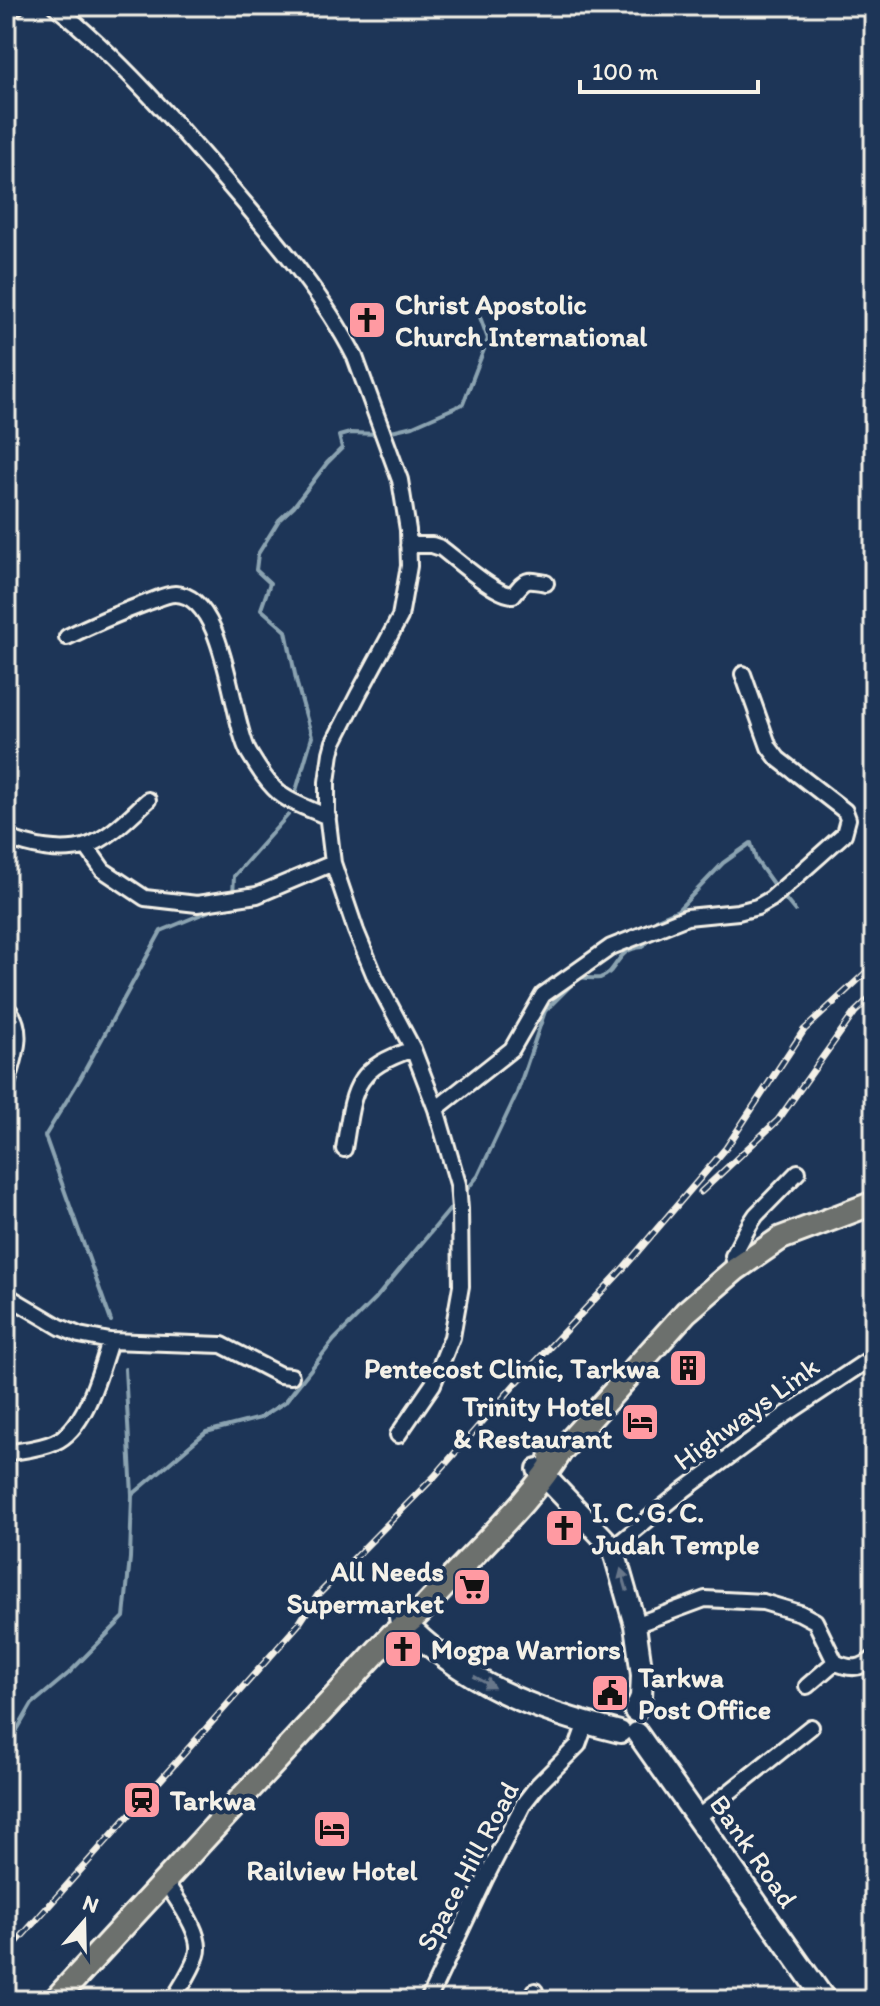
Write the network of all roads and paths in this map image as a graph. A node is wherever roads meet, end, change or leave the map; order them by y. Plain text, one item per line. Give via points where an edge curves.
1 (17, 6) edge
2 (55, 6) edge
3 (6, 14) edge
4 (408, 545) junction
5 (546, 583) dead end
6 (67, 637) dead end
7 (743, 674) dead end
8 (148, 800) dead end
9 (328, 817) junction
10 (6, 837) edge
11 (86, 846) junction
12 (333, 863) junction
13 (6, 1007) edge
14 (413, 1049) junction
15 (6, 1088) edge
16 (436, 1109) junction
17 (344, 1149) dead end
18 (798, 1172) dead end
19 (874, 1203) edge
20 (736, 1269) junction
21 (6, 1295) edge
22 (110, 1341) junction
23 (874, 1356) edge
24 (291, 1376) dead end
25 (398, 1435) dead end
26 (6, 1453) edge
27 (542, 1472) junction
28 (613, 1548) junction
29 (635, 1625) junction
30 (399, 1626) junction
31 (874, 1658) edge
32 (835, 1662) junction
33 (807, 1686) dead end
34 (586, 1723) junction
35 (811, 1727) dead end
36 (628, 1732) junction
37 (697, 1818) junction
38 (165, 1881) junction
39 (55, 2000) edge
40 (173, 2000) edge
41 (428, 2000) edge
42 (825, 2000) edge

1 - 3 street
2 - 4 street via 174,122 274,237 347,341 400,480
4 - 5 street via 441,548 509,596 524,581
4 - 9 street via 400,617 334,742
6 - 9 street via 174,594 192,600 224,657 248,751 279,793
7 - 16 street via 769,747 845,811 844,834 757,907 687,917 611,947 543,995 512,1049
8 - 11 street
9 - 12 street
10 - 11 street via 37,847
11 - 12 street via 103,870 145,898 197,904 257,895
12 - 14 street via 376,979
13 - 15 street via 14,1015 18,1035
14 - 16 street
14 - 17 street via 375,1066 357,1087
16 - 25 street via 458,1184 461,1286 444,1360
18 - 20 street via 750,1224 733,1256
19 - 20 main road via 781,1238
20 - 27 main road via 686,1312
21 - 22 street via 60,1327
22 - 24 street via 222,1345
22 - 26 street via 87,1405 71,1429 57,1442
23 - 28 street, Highways Link via 785,1415
27 - 28 street
27 - 30 main road
29 -> 28 street
29 - 32 street via 705,1599 763,1602 815,1621
29 - 36 street via 641,1697 635,1711 618,1715 616,1724
30 -> 34 street via 477,1679 527,1704
30 - 38 main road
31 - 32 street via 852,1668
32 - 33 street
34 - 36 street
34 - 41 street, Space Hill Road via 578,1745 524,1803
35 - 37 street
36 - 37 street, Bank Road
37 - 42 street, Bank Road
38 - 39 main road
38 - 40 street via 199,1942

